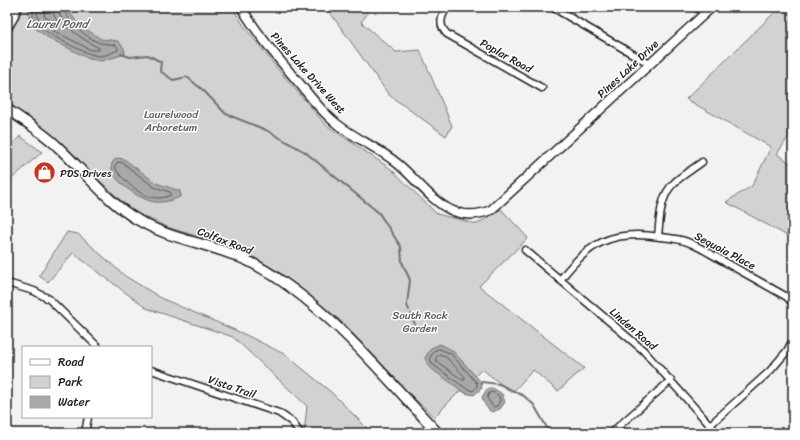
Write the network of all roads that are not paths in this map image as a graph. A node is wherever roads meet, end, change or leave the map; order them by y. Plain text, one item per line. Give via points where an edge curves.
1 (241, 7) edge
2 (447, 7) edge
3 (552, 7) edge
4 (695, 7) edge
5 (712, 7) edge
6 (16, 8) edge
7 (705, 13) junction
8 (7, 28) edge
9 (650, 64) junction
10 (542, 88) dead end
11 (7, 109) edge
12 (559, 148) joint
13 (702, 162) dead end
14 (658, 236) junction
15 (526, 250) dead end
16 (560, 280) junction
17 (7, 283) edge
18 (793, 304) edge
19 (793, 340) edge
20 (97, 346) edge
21 (152, 370) edge
22 (671, 380) junction
23 (88, 418) edge
24 (710, 425) junction
25 (86, 433) edge
26 (300, 433) edge
27 (438, 433) edge
28 (611, 433) edge
29 (717, 433) edge

1 - 12 street, Pines Lake Drive West via 255,30 328,116 390,158 432,198 448,209 466,214 491,210
2 - 10 street, Poplar Road via 441,18 442,27 448,34
3 - 9 street
4 - 7 street
5 - 7 street, Pines Lake Drive
6 - 8 street
7 - 9 street, Pines Lake Drive
9 - 12 street, Pines Lake Drive
11 - 27 main road, Colfax Road via 57,146 112,200 138,220 162,232 238,257 294,290 347,337
13 - 14 street via 669,188 662,204
14 - 16 street, Sequoia Place via 622,236 599,243 578,258
14 - 18 street, Sequoia Place via 698,247 787,297
15 - 16 street, Linden Road
16 - 22 street, Linden Road via 633,341
17 - 20 street via 34,291 49,299
19 - 24 street via 770,371
21 - 26 street, Vista Trail via 279,413 292,422
22 - 24 street, Linden Road
22 - 28 street
23 - 25 street
24 - 29 street, Linden Road

